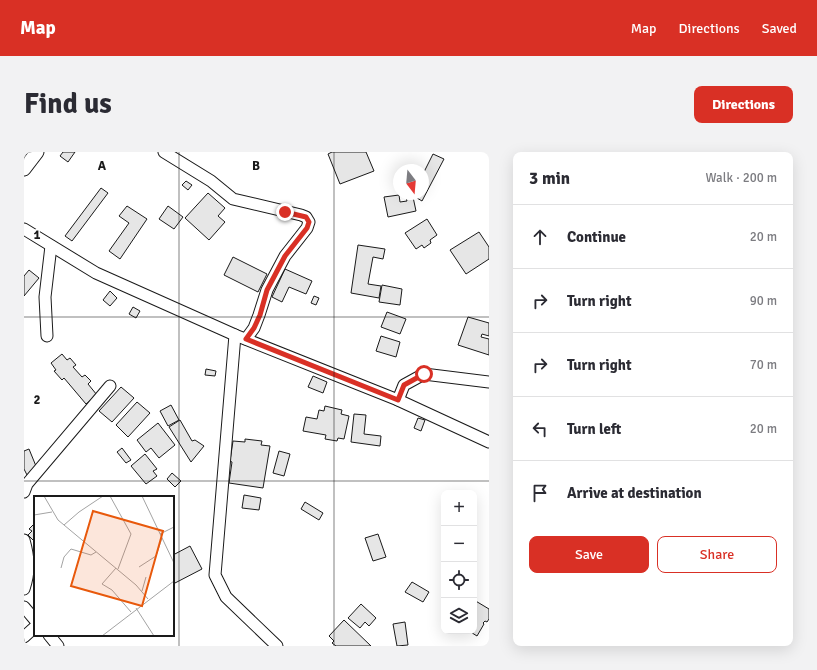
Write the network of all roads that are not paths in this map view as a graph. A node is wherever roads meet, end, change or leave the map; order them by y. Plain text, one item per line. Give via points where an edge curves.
1 (37, 152) edge
2 (164, 152) edge
3 (24, 169) edge
4 (24, 229) edge
5 (51, 246) junction
6 (47, 336) dead end
7 (241, 337) junction
8 (489, 382) edge
9 (110, 386) dead end
10 (398, 400) junction
11 (489, 442) edge
12 (24, 492) edge
13 (24, 540) edge
14 (24, 589) edge
15 (24, 607) edge
16 (34, 619) edge
17 (34, 628) edge
18 (50, 636) edge
19 (24, 637) edge
20 (58, 646) edge
21 (277, 646) edge

1 - 3 street
2 - 7 street via 233,199 301,215 309,222 285,256 267,290 254,328
4 - 5 street
5 - 6 street via 44,297
5 - 7 street via 96,273
7 - 10 street
7 - 21 street via 215,575 226,597
8 - 10 street via 424,374 404,385
9 - 12 street via 27,484
10 - 11 street
13 - 14 street via 28,553 28,574
15 - 16 street
17 - 19 street
18 - 20 street

